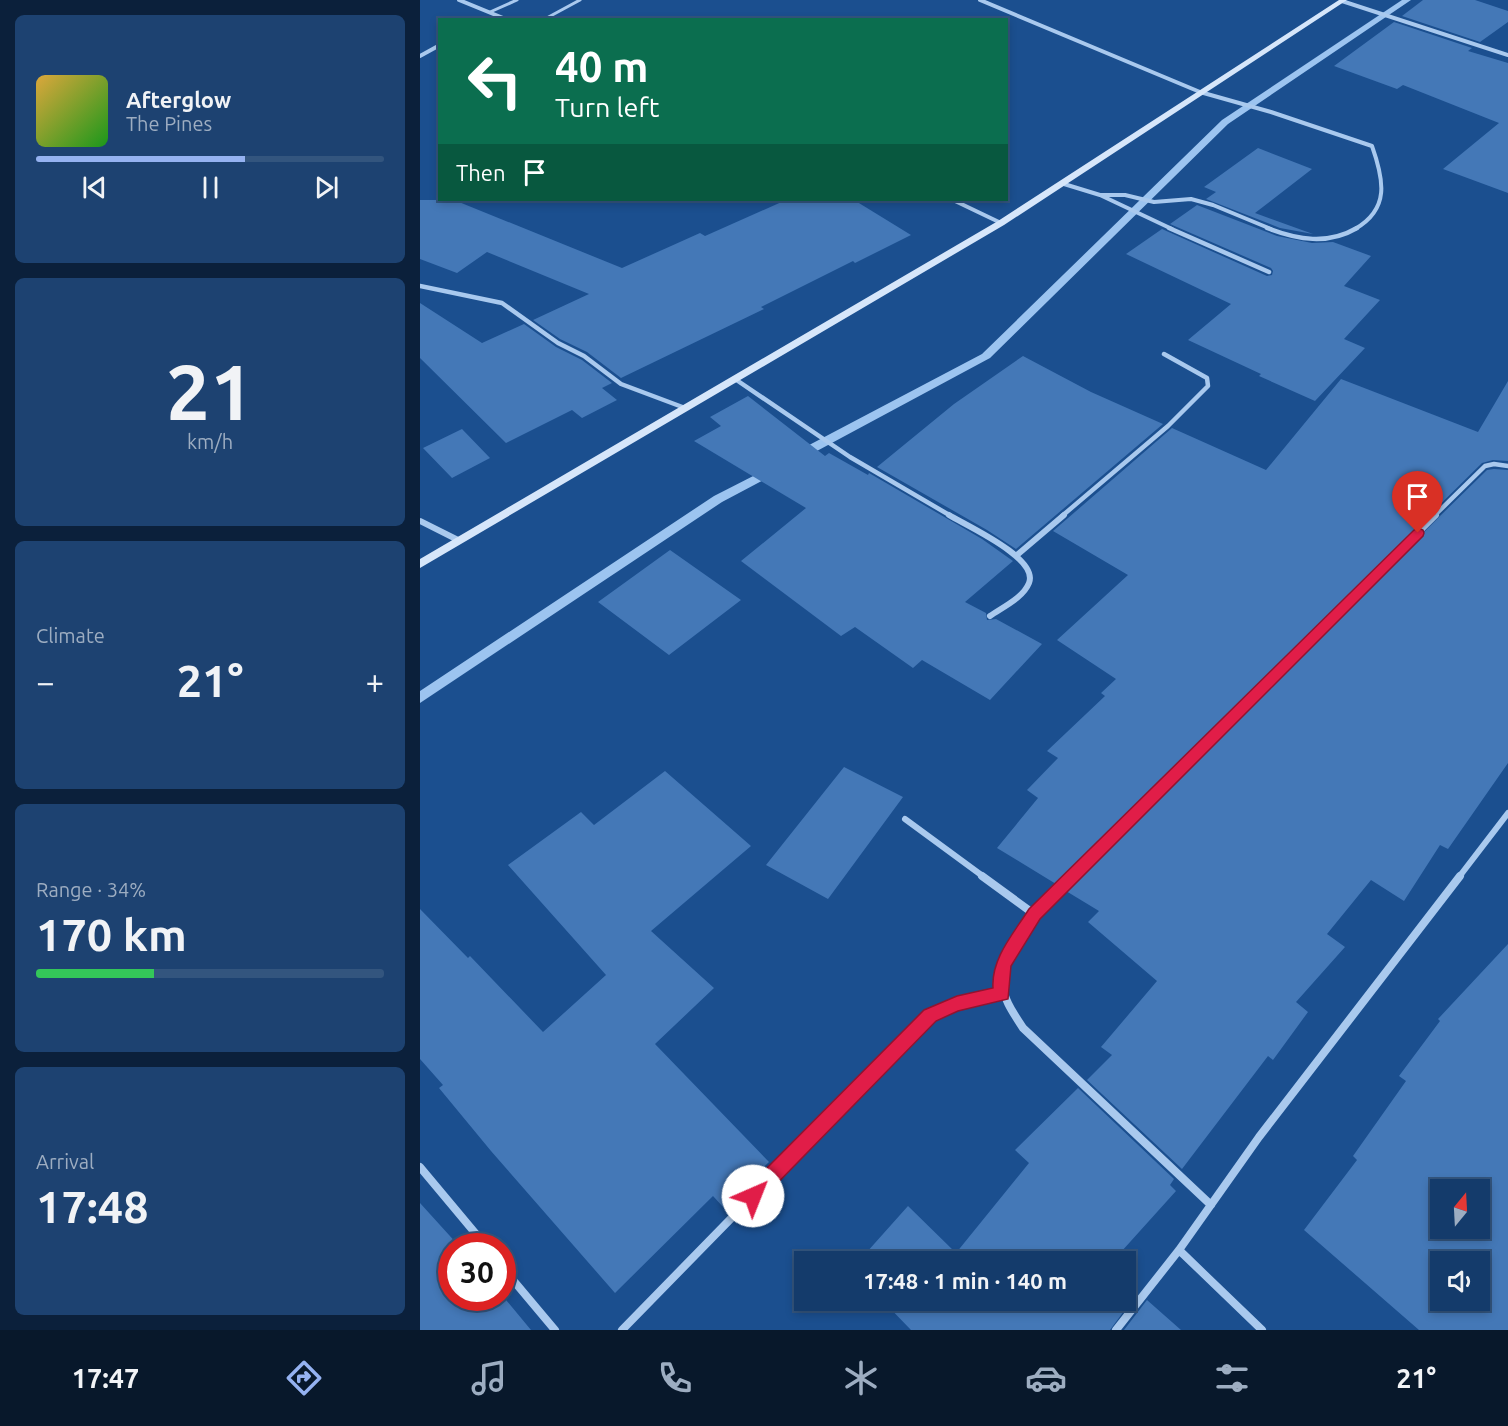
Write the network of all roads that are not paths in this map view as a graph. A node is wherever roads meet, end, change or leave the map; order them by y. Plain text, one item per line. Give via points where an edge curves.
1 (459, 0) edge
2 (516, 0) edge
3 (580, 0) edge
4 (980, 0) edge
5 (1343, 1) edge
6 (490, 12) junction
7 (497, 15) junction
8 (492, 18) edge
9 (504, 18) edge
10 (547, 18) edge
11 (438, 46) edge
12 (1508, 55) edge
13 (420, 56) edge
14 (1200, 92) junction
15 (1064, 183) junction
16 (1100, 195) junction
17 (955, 201) edge
18 (1001, 223) junction
19 (1269, 272) dead end
20 (420, 286) edge
21 (1164, 354) dead end
22 (735, 379) junction
23 (685, 408) junction
24 (1508, 466) edge
25 (420, 521) edge
26 (458, 540) junction
27 (1017, 555) junction
28 (420, 564) edge
29 (990, 616) dead end
30 (1508, 813) edge
31 (904, 819) dead end
32 (1034, 914) junction
33 (1002, 994) junction
34 (420, 1167) edge
35 (1211, 1205) junction
36 (475, 1233) edge
37 (1179, 1250) junction
38 (516, 1284) edge
39 (555, 1330) edge
40 (622, 1330) edge
41 (1116, 1330) edge
42 (1262, 1330) edge

1 - 6 street
2 - 6 lane
3 - 10 lane
4 - 14 street
5 - 12 street
5 - 14 street
6 - 7 street
7 - 8 street
7 - 9 street
11 - 13 street
14 - 15 street
14 - 16 street via 1372,146 1378,160 1382,194 1375,216 1352,234 1306,239 1287,236 1190,198 1153,202 1125,195
15 - 16 street
15 - 18 street
16 - 19 street
17 - 18 street
18 - 22 street
20 - 23 street via 502,303 621,384
21 - 27 street via 1207,378 1208,386 1168,426
22 - 23 street
22 - 27 street via 850,457
23 - 26 street
24 - 32 street via 1485,466
25 - 26 street
26 - 28 street
27 - 29 street via 1032,571 1031,581
30 - 35 street
31 - 32 street
32 - 33 street via 1004,964
33 - 35 street via 1023,1028
33 - 40 street via 930,1015
34 - 36 street
35 - 37 street
37 - 41 street
37 - 42 street
38 - 39 street

